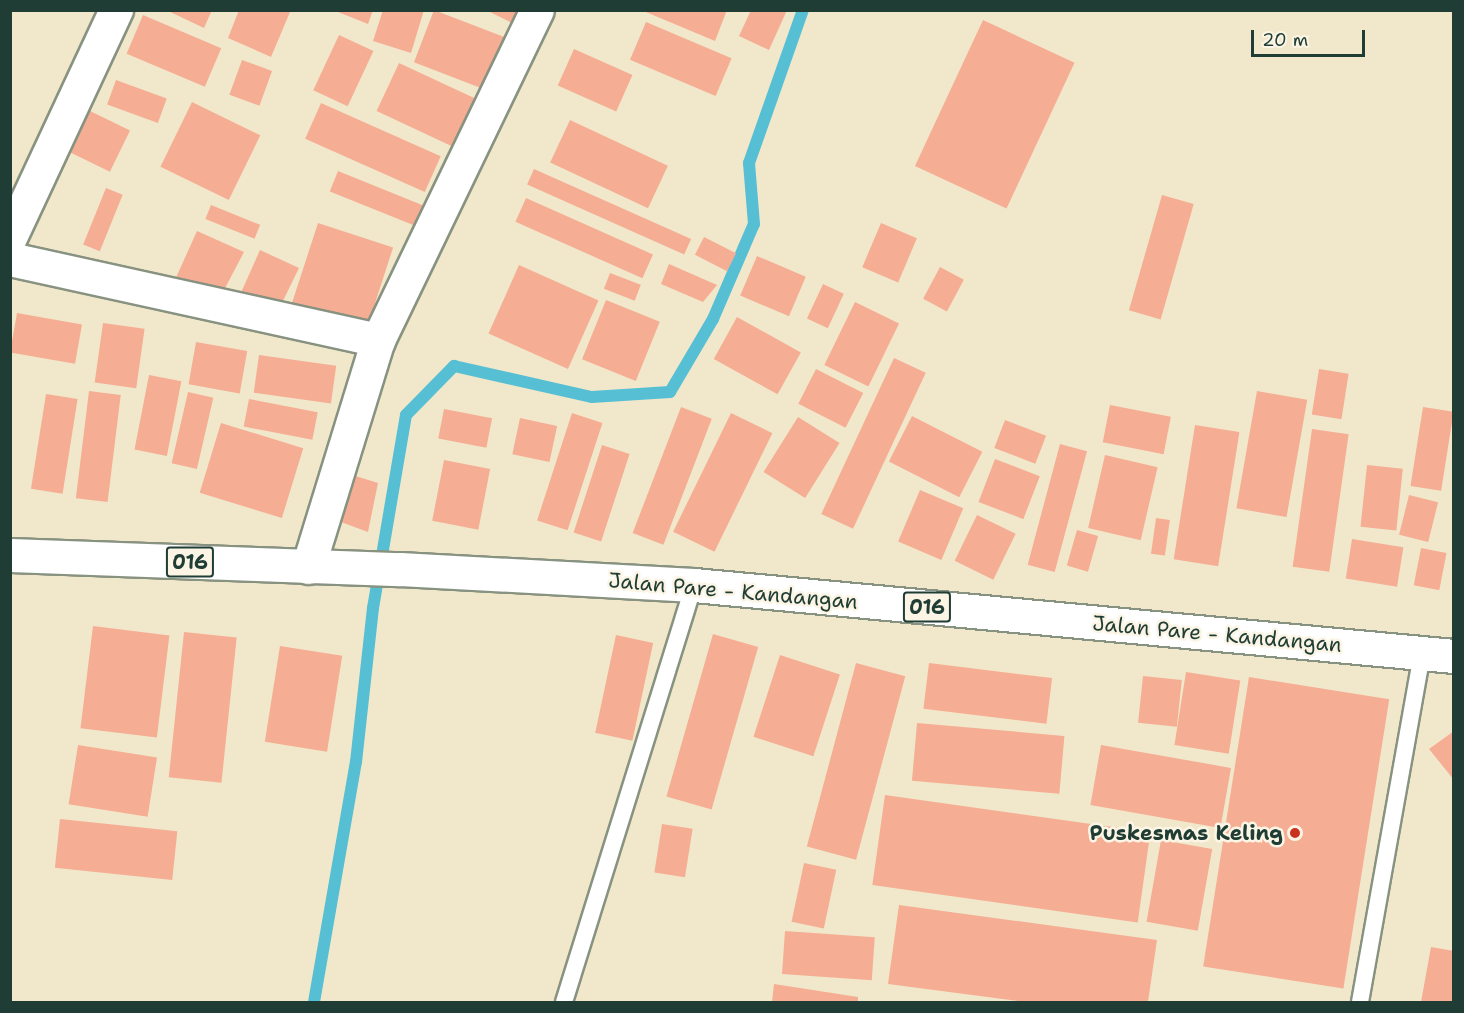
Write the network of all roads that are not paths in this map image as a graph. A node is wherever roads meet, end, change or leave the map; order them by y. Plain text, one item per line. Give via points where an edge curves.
1 (116, 10) edge
2 (537, 10) edge
3 (10, 237) edge
4 (10, 259) edge
5 (378, 340) junction
6 (10, 555) edge
7 (308, 567) junction
8 (694, 585) junction
9 (1438, 655) edge
10 (564, 1002) edge
11 (1360, 1002) edge

1 - 3 main road
2 - 5 main road
4 - 5 main road
5 - 7 main road
6 - 7 main road, Jalan Pare - Kandangan / 016
7 - 8 main road, Jalan Pare - Kandangan / 016
8 - 9 main road, Jalan Pare - Kandangan / 016
8 - 10 lane
9 - 11 lane

